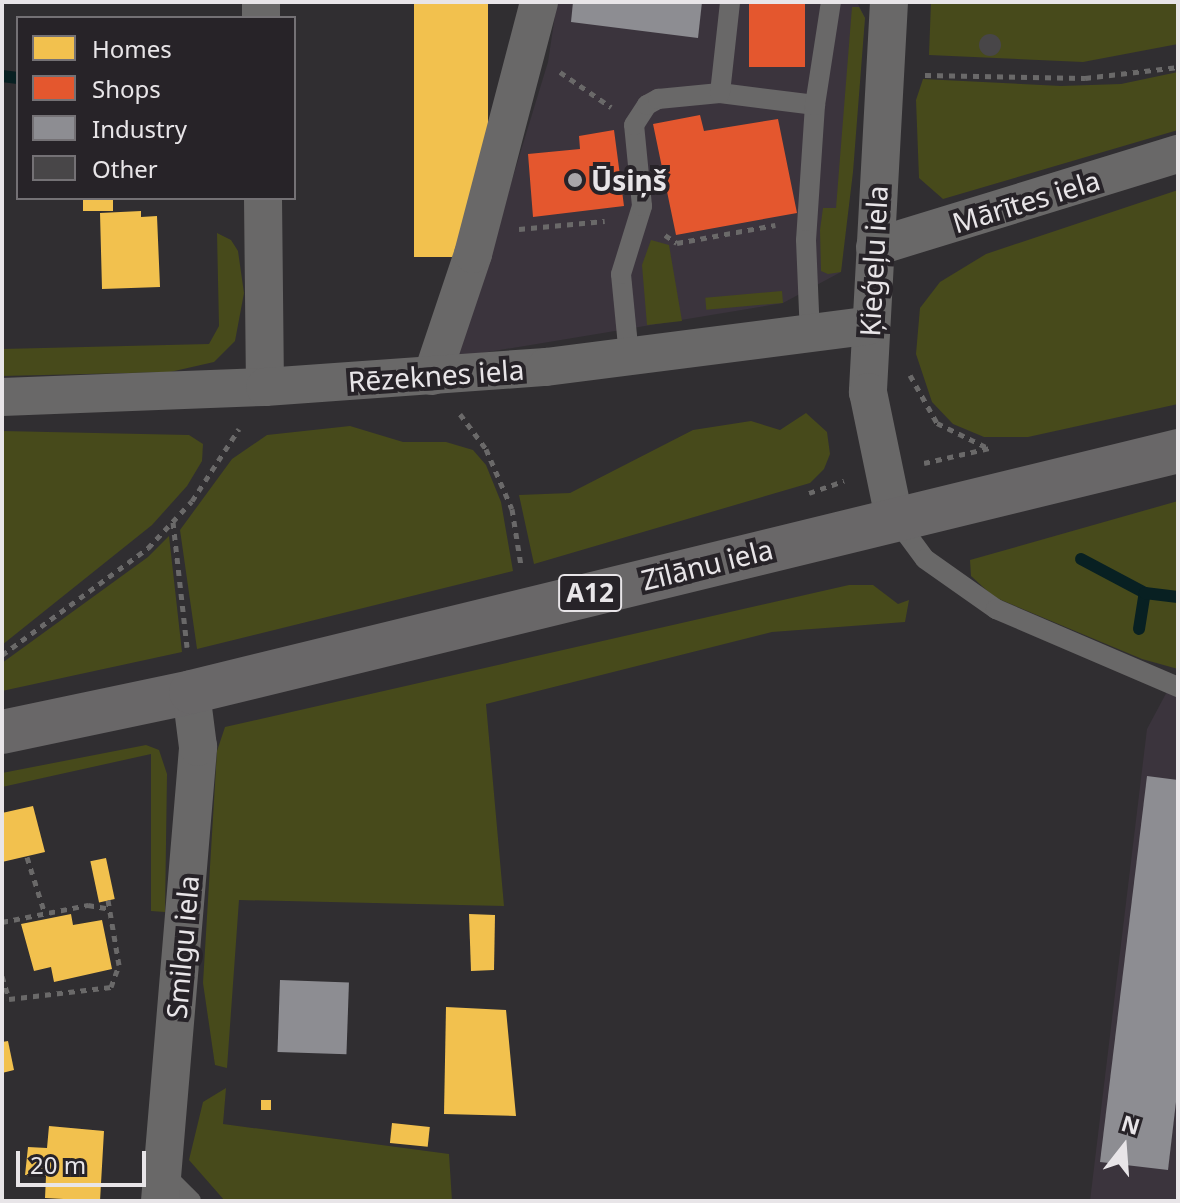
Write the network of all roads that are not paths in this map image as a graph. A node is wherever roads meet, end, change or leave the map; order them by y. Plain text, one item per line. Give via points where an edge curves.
1 (539, 2) edge
2 (730, 2) edge
3 (831, 2) edge
4 (889, 2) edge
5 (720, 93) junction
6 (815, 105) junction
7 (1178, 154) edge
8 (263, 200) edge
9 (875, 247) junction
10 (868, 326) junction
11 (810, 335) junction
12 (629, 356) junction
13 (432, 376) junction
14 (265, 387) junction
15 (2, 397) edge
16 (1178, 451) edge
17 (894, 517) junction
18 (1178, 687) edge
19 (191, 692) junction
20 (2, 732) edge
21 (162, 1187) edge
22 (191, 1201) edge

1 - 13 street via 473,254
2 - 5 lane
3 - 6 lane
4 - 9 street, Ķieģeļu iela
5 - 6 lane
5 - 12 lane via 658,99 647,105 634,125 642,206 621,274
6 - 11 lane via 806,240
7 - 9 street, Mārītes iela
8 - 14 street
9 - 10 street, Ķieģeļu iela
10 - 11 street, Rēzeknes iela
10 - 17 street, Ķieģeļu iela via 872,428
11 - 12 street, Rēzeknes iela
12 - 13 street, Rēzeknes iela
13 - 14 street, Rēzeknes iela
14 - 15 street, Rēzeknes iela
16 - 17 highway, Zīlānu iela / A12
17 - 18 lane via 925,559 996,609
17 - 19 highway, Zīlānu iela / A12
19 - 20 highway, Zīlānu iela / A12
19 - 21 street, Smilgu iela via 198,747
21 - 22 lane

